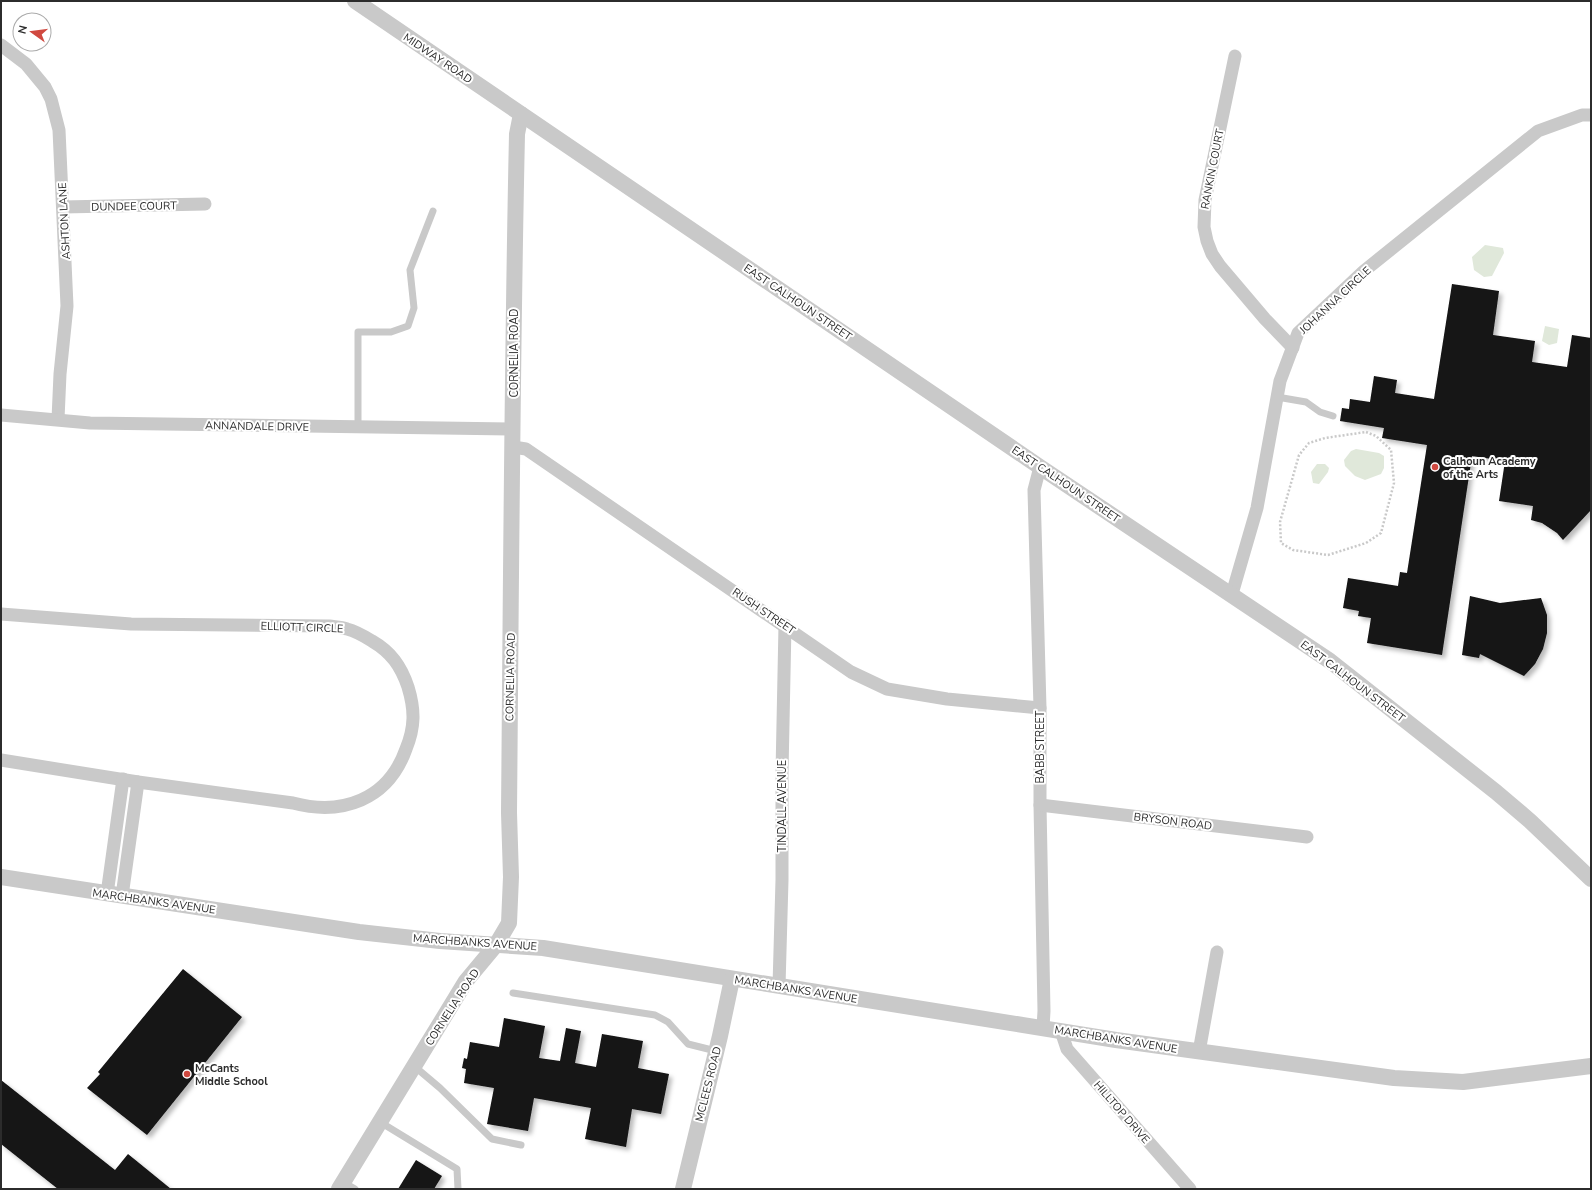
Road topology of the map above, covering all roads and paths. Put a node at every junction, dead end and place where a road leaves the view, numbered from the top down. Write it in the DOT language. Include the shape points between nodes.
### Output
graph roads {
  1 [pos="355,1"];
  2 [pos="1,45"];
  3 [pos="1235,56"];
  4 [pos="521,114"];
  5 [pos="1591,115"];
  6 [pos="205,204"];
  7 [pos="63,207"];
  8 [pos="433,211"];
  9 [pos="1293,348"];
  10 [pos="1277,397"];
  11 [pos="1,415"];
  12 [pos="1332,416"];
  13 [pos="58,420"];
  14 [pos="358,427"];
  15 [pos="513,429"];
  16 [pos="1353,434"];
  17 [pos="513,447"];
  18 [pos="1040,467"];
  19 [pos="1232,594"];
  20 [pos="1,614"];
  21 [pos="786,626"];
  22 [pos="1040,708"];
  23 [pos="1,760"];
  24 [pos="124,780"];
  25 [pos="138,782"];
  26 [pos="1040,804"];
  27 [pos="1307,838"];
  28 [pos="1,877"];
  29 [pos="1591,879"];
  30 [pos="114,895"];
  31 [pos="496,944"];
  32 [pos="1217,952"];
  33 [pos="732,979"];
  34 [pos="779,986"];
  35 [pos="513,993"];
  36 [pos="1043,1028"];
  37 [pos="1061,1031"];
  38 [pos="716,1051"];
  39 [pos="1199,1052"];
  40 [pos="414,1066"];
  41 [pos="1591,1066"];
  42 [pos="380,1122"];
  43 [pos="521,1145"];
  44 [pos="346,1187"];
  45 [pos="458,1189"];
  46 [pos="683,1189"];
  47 [pos="1190,1189"];
  1 -- 4 [label="street, MIDWAY ROAD"];
  2 -- 7 [label="street, ASHTON LANE" via="36,75 51,99 59,130"];
  3 -- 9 [label="street, RANKIN COURT" via="1205,200 1205,234 1212,254 1228,278"];
  4 -- 15 [label="street, CORNELIA ROAD" via="517,134"];
  4 -- 18 [label="street, EAST CALHOUN STREET"];
  5 -- 9 [label="street, JOHANNA CIRCLE" via="1582,115 1538,130 1364,271 1298,333"];
  6 -- 7 [label="street, DUNDEE COURT"];
  7 -- 13 [label="street, ASHTON LANE" via="67,306"];
  8 -- 14 [label="lane" via="410,270 414,308 408,326 391,332 358,332"];
  9 -- 10 [label="street, JOHANNA CIRCLE" via="1280,381"];
  10 -- 12 [label="lane" via="1306,402 1320,412"];
  10 -- 19 [label="street, JOHANNA CIRCLE" via="1257,508"];
  11 -- 13 [label="street, ANNANDALE DRIVE"];
  13 -- 14 [label="street, ANNANDALE DRIVE" via="90,423"];
  14 -- 15 [label="street, ANNANDALE DRIVE"];
  15 -- 17 [label="street, CORNELIA ROAD"];
  16 -- 16 [label="path" via="1309,443 1300,455 1280,522 1281,543 1292,550 1328,556 1366,543 1381,534 1394,483 1391,450 1376,436 1366,432"];
  17 -- 21 [label="street, RUSH STREET" via="526,449"];
  17 -- 31 [label="street, CORNELIA ROAD" via="509,813 511,877 509,923"];
  18 -- 19 [label="street, EAST CALHOUN STREET"];
  18 -- 22 [label="street, BABB STREET" via="1034,490"];
  19 -- 29 [label="street, EAST CALHOUN STREET" via="1330,661 1496,792"];
  20 -- 25 [label="street, ELLIOTT CIRCLE" via="131,624 329,626 348,629 392,656 407,684 413,703 413,726 401,763 381,787 354,803 339,807 308,807"];
  21 -- 22 [label="street, RUSH STREET" via="851,672 887,689 947,699"];
  21 -- 34 [label="street, TINDALL AVENUE"];
  22 -- 26 [label="street, BABB STREET"];
  23 -- 24 [label="street, ELLIOTT CIRCLE"];
  24 -- 25 [label="street, ELLIOTT CIRCLE"];
  24 -- 30 [label="street"];
  25 -- 30 [label="street"];
  26 -- 27 [label="street, BRYSON ROAD"];
  26 -- 36 [label="street, BABB STREET"];
  28 -- 30 [label="street, MARCHBANKS AVENUE"];
  30 -- 31 [label="street, MARCHBANKS AVENUE" via="359,932"];
  31 -- 33 [label="street, MARCHBANKS AVENUE" via="543,948"];
  31 -- 40 [label="street, CORNELIA ROAD" via="466,981"];
  32 -- 39 [label="street"];
  33 -- 34 [label="street, MARCHBANKS AVENUE"];
  33 -- 38 [label="street, MCLEES ROAD"];
  34 -- 36 [label="street, MARCHBANKS AVENUE"];
  35 -- 38 [label="lane" via="655,1015 668,1022 688,1044"];
  36 -- 37 [label="street, MARCHBANKS AVENUE"];
  37 -- 39 [label="street, MARCHBANKS AVENUE"];
  37 -- 47 [label="street, HILLTOP DRIVE" via="1067,1049"];
  38 -- 46 [label="street, MCLEES ROAD"];
  39 -- 41 [label="street, MARCHBANKS AVENUE" via="1394,1078 1463,1082"];
  40 -- 42 [label="street, CORNELIA ROAD"];
  40 -- 43 [label="lane" via="492,1139"];
  42 -- 44 [label="street, CORNELIA ROAD"];
  42 -- 45 [label="lane" via="457,1169"];
}
